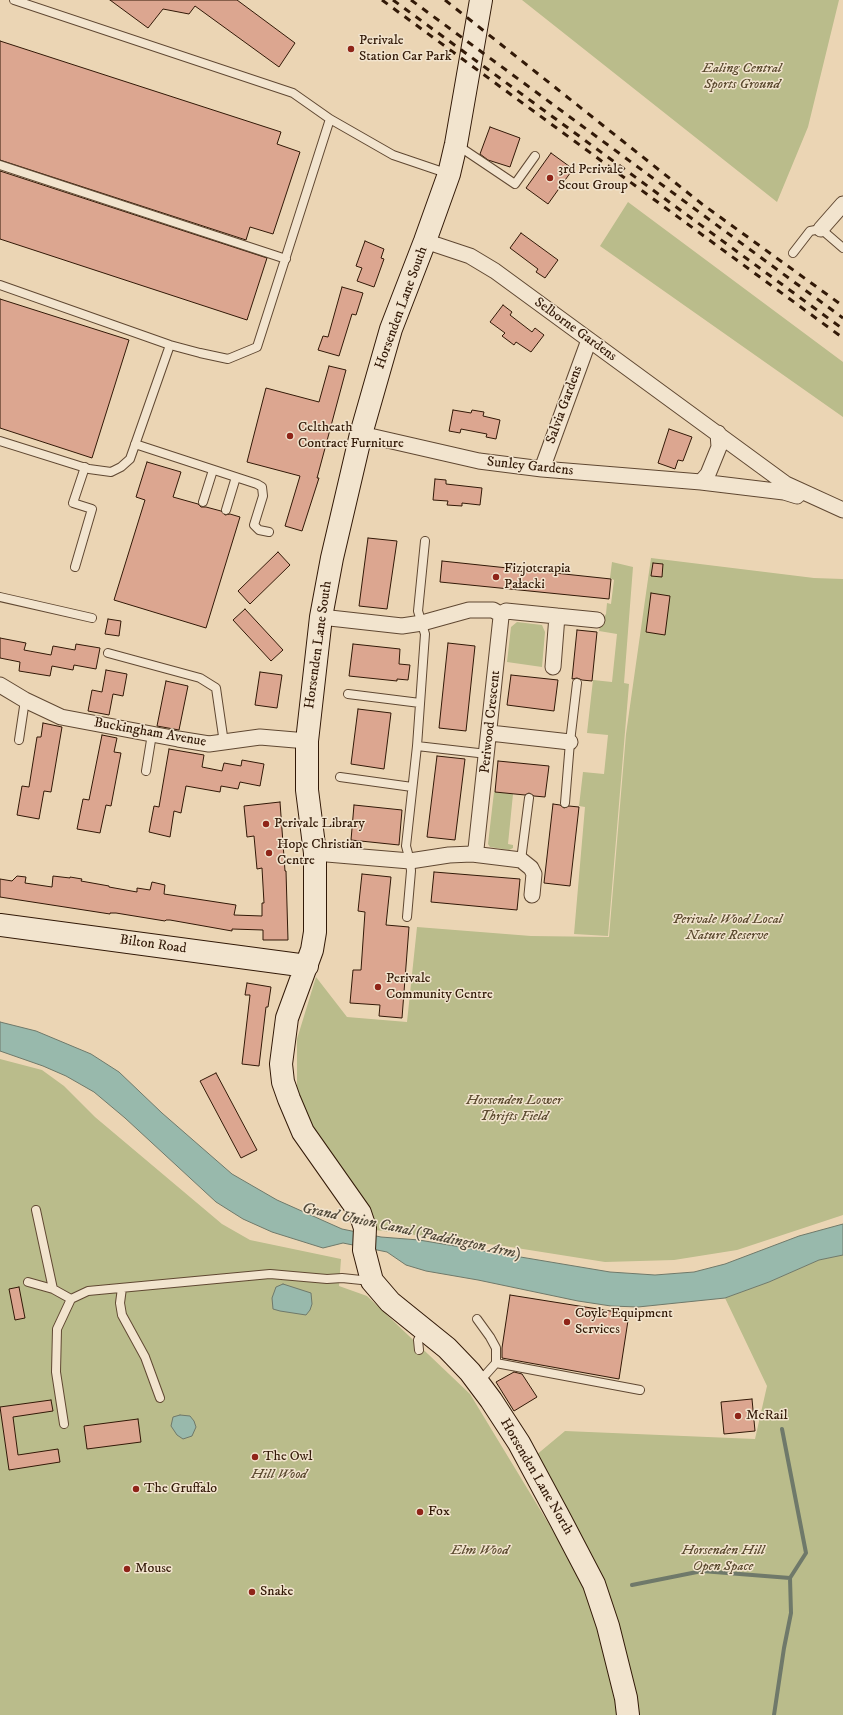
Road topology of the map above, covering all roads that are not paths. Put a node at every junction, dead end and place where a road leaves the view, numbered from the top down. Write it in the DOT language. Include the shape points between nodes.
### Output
graph roads {
  1 [pos="14,0"];
  2 [pos="480,0"];
  3 [pos="330,120"];
  4 [pos="456,144"];
  5 [pos="535,156"];
  6 [pos="0,165"];
  7 [pos="449,174"];
  8 [pos="843,204"];
  9 [pos="821,229"];
  10 [pos="426,241"];
  11 [pos="843,248"];
  12 [pos="793,253"];
  13 [pos="286,259"];
  14 [pos="0,284"];
  15 [pos="589,340"];
  16 [pos="170,345"];
  17 [pos="718,433"];
  18 [pos="361,434"];
  19 [pos="0,441"];
  20 [pos="135,444"];
  21 [pos="84,467"];
  22 [pos="542,468"];
  23 [pos="213,470"];
  24 [pos="236,477"];
  25 [pos="701,482"];
  26 [pos="203,502"];
  27 [pos="226,510"];
  28 [pos="843,510"];
  29 [pos="269,532"];
  30 [pos="425,541"];
  31 [pos="75,567"];
  32 [pos="0,597"];
  33 [pos="500,614"];
  34 [pos="558,616"];
  35 [pos="321,617"];
  36 [pos="92,618"];
  37 [pos="597,620"];
  38 [pos="422,623"];
  39 [pos="108,653"];
  40 [pos="553,667"];
  41 [pos="577,683"];
  42 [pos="0,685"];
  43 [pos="348,694"];
  44 [pos="25,700"];
  45 [pos="420,703"];
  46 [pos="490,733"];
  47 [pos="152,734"];
  48 [pos="18,740"];
  49 [pos="307,741"];
  50 [pos="570,742"];
  51 [pos="224,743"];
  52 [pos="417,746"];
  53 [pos="487,754"];
  54 [pos="146,770"];
  55 [pos="340,777"];
  56 [pos="412,787"];
  57 [pos="529,798"];
  58 [pos="565,803"];
  59 [pos="315,854"];
  60 [pos="472,854"];
  61 [pos="521,860"];
  62 [pos="410,861"];
  63 [pos="532,895"];
  64 [pos="407,917"];
  65 [pos="0,924"];
  66 [pos="307,966"];
  67 [pos="36,1210"];
  68 [pos="372,1281"];
  69 [pos="28,1282"];
  70 [pos="122,1288"];
  71 [pos="53,1289"];
  72 [pos="72,1299"];
  73 [pos="477,1319"];
  74 [pos="496,1363"];
  75 [pos="478,1383"];
  76 [pos="640,1390"];
  77 [pos="160,1398"];
  78 [pos="64,1424"];
  79 [pos="628,1715"];
  1 -- 3 [label="lane" via="293,93"];
  2 -- 4 [label="street, Horsenden Lane South"];
  3 -- 7 [label="lane" via="393,156"];
  3 -- 13 [label="lane"];
  4 -- 5 [label="lane" via="515,184"];
  4 -- 7 [label="street, Horsenden Lane South"];
  6 -- 13 [label="lane"];
  7 -- 10 [label="street, Horsenden Lane South"];
  8 -- 9 [label="street"];
  9 -- 11 [label="lane"];
  9 -- 12 [label="lane" via="810,231"];
  10 -- 15 [label="street, Selborne Gardens" via="470,256 495,271"];
  10 -- 18 [label="street, Horsenden Lane South" via="391,329"];
  13 -- 16 [label="lane" via="257,347 228,359"];
  14 -- 16 [label="lane"];
  15 -- 17 [label="street, Selborne Gardens"];
  15 -- 22 [label="street, Salvia Gardens"];
  16 -- 20 [label="lane"];
  17 -- 25 [label="street" via="719,447 714,462"];
  17 -- 28 [label="street, Selborne Gardens" via="786,484"];
  18 -- 22 [label="street, Sunley Gardens" via="479,461"];
  18 -- 35 [label="street, Horsenden Lane South" via="335,543"];
  19 -- 21 [label="lane"];
  20 -- 21 [label="lane" via="130,458 111,472"];
  20 -- 23 [label="lane"];
  21 -- 31 [label="lane" via="73,502 92,509"];
  22 -- 25 [label="street, Sunley Gardens"];
  23 -- 24 [label="lane"];
  23 -- 26 [label="lane"];
  24 -- 27 [label="lane"];
  24 -- 29 [label="lane" via="262,487 264,492 254,525 259,530"];
  25 -- 28 [label="street, Sunley Gardens" via="784,492"];
  30 -- 38 [label="lane" via="418,611"];
  32 -- 36 [label="lane"];
  33 -- 34 [label="street" via="506,611"];
  33 -- 38 [label="street" via="493,610 469,610"];
  33 -- 46 [label="street, Periwood Crescent"];
  34 -- 37 [label="street"];
  34 -- 40 [label="street"];
  35 -- 38 [label="street" via="402,626"];
  35 -- 49 [label="street, Horsenden Lane South"];
  38 -- 45 [label="lane" via="426,634"];
  39 -- 51 [label="lane" via="200,678 216,688"];
  41 -- 50 [label="lane"];
  42 -- 44 [label="street, Buckingham Avenue"];
  43 -- 45 [label="lane"];
  44 -- 47 [label="street, Buckingham Avenue" via="61,717"];
  44 -- 48 [label="lane"];
  45 -- 52 [label="lane"];
  46 -- 50 [label="street"];
  46 -- 53 [label="street, Periwood Crescent"];
  47 -- 51 [label="street, Buckingham Avenue" via="209,744"];
  47 -- 54 [label="lane"];
  49 -- 51 [label="street, Buckingham Avenue" via="260,738"];
  49 -- 59 [label="street, Horsenden Lane South" via="307,790"];
  50 -- 58 [label="lane"];
  52 -- 53 [label="lane"];
  52 -- 56 [label="lane"];
  53 -- 60 [label="street, Periwood Crescent" via="476,849"];
  55 -- 56 [label="lane"];
  56 -- 62 [label="lane" via="406,846"];
  57 -- 61 [label="lane"];
  59 -- 62 [label="street"];
  59 -- 66 [label="street, Horsenden Lane South" via="315,932"];
  60 -- 61 [label="street"];
  60 -- 62 [label="street"];
  61 -- 63 [label="street" via="534,874"];
  62 -- 64 [label="lane"];
  65 -- 66 [label="street, Bilton Road"];
  66 -- 68 [label="street, Horsenden Lane South" via="291,1005 284,1032 281,1064 283,1082 307,1140 360,1213 365,1228 364,1250"];
  67 -- 71 [label="lane"];
  68 -- 70 [label="lane" via="270,1274"];
  68 -- 75 [label="street, Horsenden Lane North" via="422,1340 447,1348"];
  69 -- 71 [label="lane"];
  70 -- 72 [label="lane" via="88,1291"];
  70 -- 77 [label="lane" via="122,1315 145,1357"];
  71 -- 72 [label="lane"];
  72 -- 78 [label="lane" via="57,1329 55,1351"];
  73 -- 74 [label="lane" via="496,1348"];
  74 -- 75 [label="lane"];
  74 -- 76 [label="lane"];
  75 -- 79 [label="street, Horsenden Lane North" via="519,1443 594,1584 609,1633"];
}
